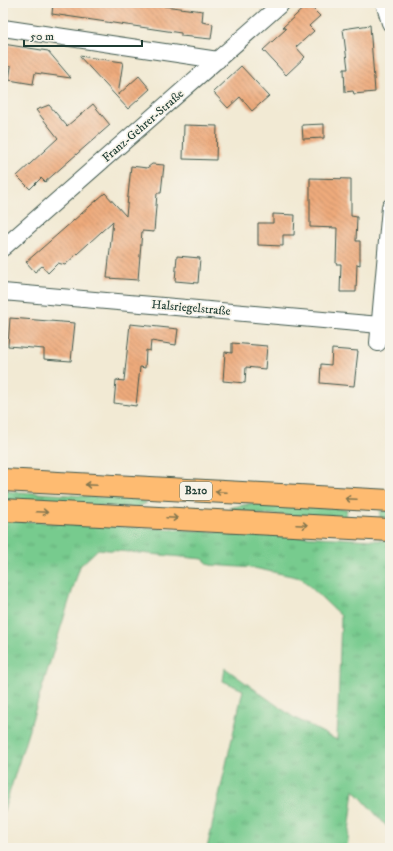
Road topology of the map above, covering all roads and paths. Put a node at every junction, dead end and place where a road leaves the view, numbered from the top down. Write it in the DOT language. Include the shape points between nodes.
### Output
graph roads {
  1 [pos="282,3"];
  2 [pos="384,3"];
  3 [pos="390,23"];
  4 [pos="3,28"];
  5 [pos="218,60"];
  6 [pos="390,207"];
  7 [pos="3,248"];
  8 [pos="3,292"];
  9 [pos="380,325"];
  10 [pos="378,343"];
  11 [pos="3,480"];
  12 [pos="390,501"];
  13 [pos="3,510"];
  14 [pos="390,530"];
  1 -- 5 [label="street, Franz-Gehrer-Straße"];
  2 -- 3 [label="street"];
  4 -- 5 [label="street"];
  5 -- 7 [label="street, Franz-Gehrer-Straße"];
  6 -- 9 [label="street"];
  8 -- 9 [label="street, Halsriegelstraße"];
  9 -- 10 [label="street"];
  12 -- 11 [label="main road, B210, one-way"];
  13 -- 14 [label="main road, one-way"];
}
